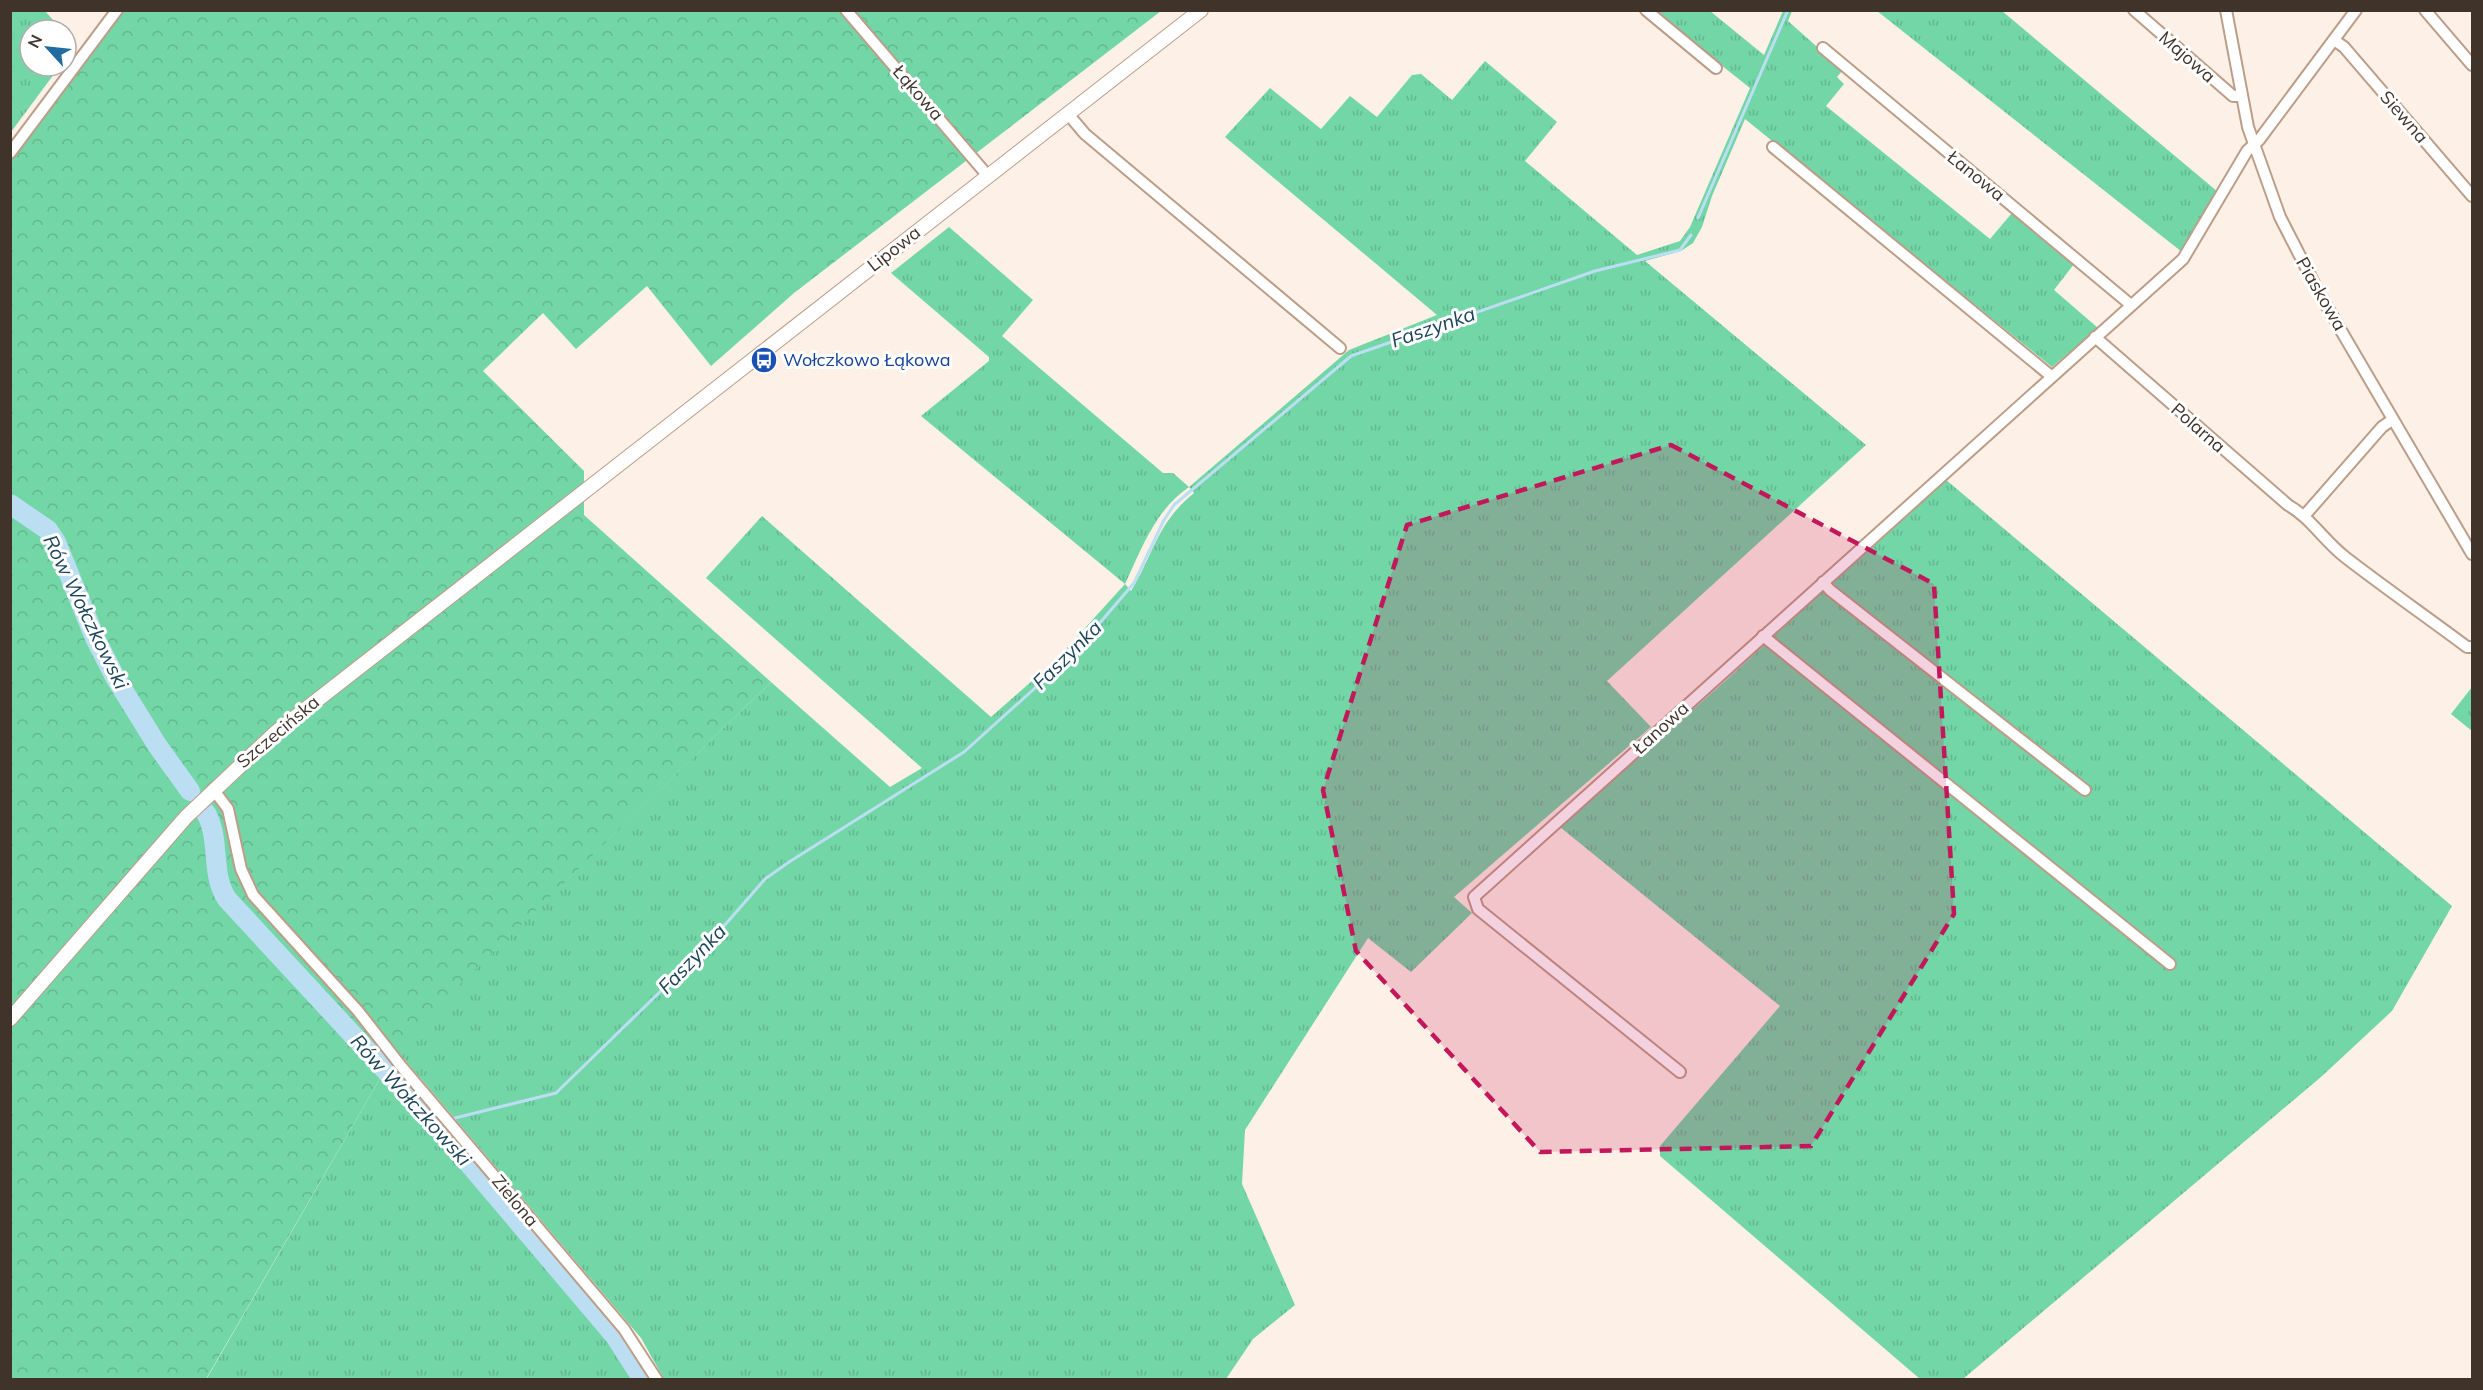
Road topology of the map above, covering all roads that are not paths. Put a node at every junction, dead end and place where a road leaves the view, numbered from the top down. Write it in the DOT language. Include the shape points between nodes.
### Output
graph roads {
  1 [pos="117,10"];
  2 [pos="846,10"];
  3 [pos="1201,10"];
  4 [pos="1646,10"];
  5 [pos="2134,10"];
  6 [pos="2226,10"];
  7 [pos="2356,10"];
  8 [pos="2425,10"];
  9 [pos="2334,40"];
  10 [pos="1823,48"];
  11 [pos="2472,65"];
  12 [pos="1716,68"];
  13 [pos="2242,96"];
  14 [pos="1068,114"];
  15 [pos="2254,146"];
  16 [pos="1773,147"];
  17 [pos="10,153"];
  18 [pos="988,176"];
  19 [pos="2472,196"];
  20 [pos="2131,305"];
  21 [pos="2095,337"];
  22 [pos="1340,348"];
  23 [pos="2051,376"];
  24 [pos="2392,420"];
  25 [pos="587,488"];
  26 [pos="2305,515"];
  27 [pos="2472,554"];
  28 [pos="1823,582"];
  29 [pos="1763,636"];
  30 [pos="2472,647"];
  31 [pos="213,789"];
  32 [pos="2085,790"];
  33 [pos="2170,964"];
  34 [pos="10,1019"];
  35 [pos="1680,1072"];
  36 [pos="657,1380"];
  1 -- 17 [label="street"];
  2 -- 18 [label="street, Łąkowa"];
  3 -- 14 [label="street, Lipowa"];
  4 -- 12 [label="street"];
  5 -- 13 [label="street, Majowa" via="2233,96"];
  6 -- 13 [label="street, Piaskowa"];
  7 -- 9 [label="street"];
  8 -- 11 [label="street"];
  9 -- 15 [label="street"];
  9 -- 19 [label="street, Siewna"];
  10 -- 20 [label="street, Łanowa"];
  13 -- 15 [label="street, Piaskowa"];
  14 -- 18 [label="street, Lipowa"];
  14 -- 22 [label="street" via="1085,134"];
  15 -- 20 [label="street, Łanowa" via="2247,151 2183,259"];
  15 -- 24 [label="street, Piaskowa" via="2297,253"];
  16 -- 23 [label="street"];
  18 -- 25 [label="street, Lipowa"];
  20 -- 21 [label="street, Łanowa"];
  21 -- 23 [label="street, Łanowa"];
  21 -- 26 [label="street, Polarna" via="2288,505"];
  23 -- 28 [label="street, Łanowa"];
  24 -- 26 [label="street"];
  24 -- 27 [label="street, Piaskowa"];
  25 -- 31 [label="street, Szczecińska" via="309,705"];
  26 -- 30 [label="street, Polarna" via="2317,532 2344,556"];
  28 -- 29 [label="street, Łanowa"];
  28 -- 32 [label="street"];
  29 -- 33 [label="street"];
  29 -- 35 [label="street, Łanowa" via="1473,897 1478,909"];
  31 -- 34 [label="street, Szczecińska"];
  31 -- 36 [label="street, Zielona" via="228,810 241,869 254,895 358,1011 624,1329"];
}
